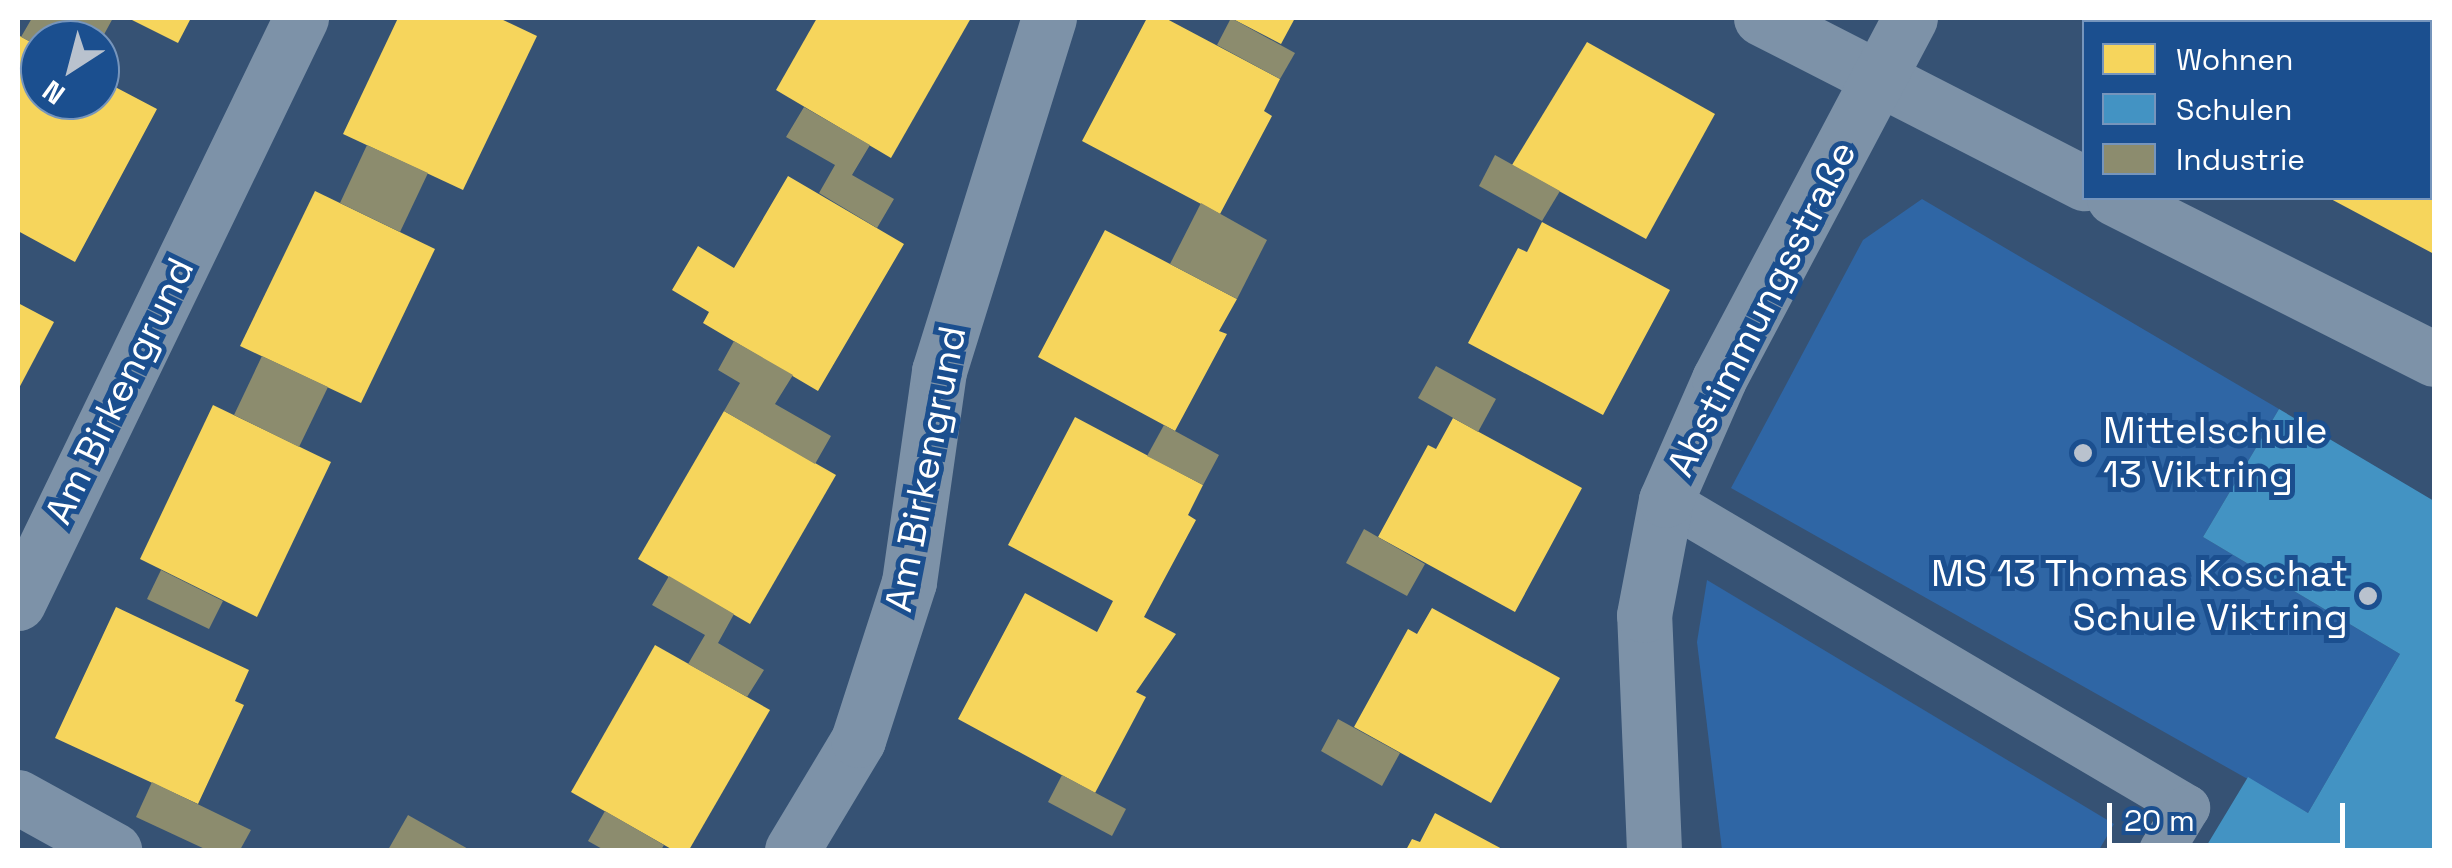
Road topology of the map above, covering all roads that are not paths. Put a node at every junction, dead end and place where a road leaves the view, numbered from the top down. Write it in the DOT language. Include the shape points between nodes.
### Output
graph roads {
  1 [pos="302,18"];
  2 [pos="1049,18"];
  3 [pos="1761,18"];
  4 [pos="1910,18"];
  5 [pos="1878,79"];
  6 [pos="2082,182"];
  7 [pos="2118,200"];
  8 [pos="2434,359"];
  9 [pos="1666,500"];
  10 [pos="18,603"];
  11 [pos="18,797"];
  12 [pos="114,850"];
  13 [pos="792,850"];
  14 [pos="1654,850"];
  15 [pos="2161,850"];
  1 -- 10 [label="street, Am Birkengrund"];
  2 -- 13 [label="street, Am Birkengrund" via="939,370 909,582 858,740"];
  3 -- 5 [label="street"];
  4 -- 5 [label="street, Abstimmungsstraße"];
  5 -- 6 [label="street"];
  5 -- 9 [label="street, Abstimmungsstraße" via="1720,379"];
  7 -- 8 [label="street"];
  9 -- 14 [label="street, Abstimmungsstraße" via="1644,615"];
  9 -- 15 [label="lane" via="2187,807"];
  11 -- 12 [label="street"];
}
